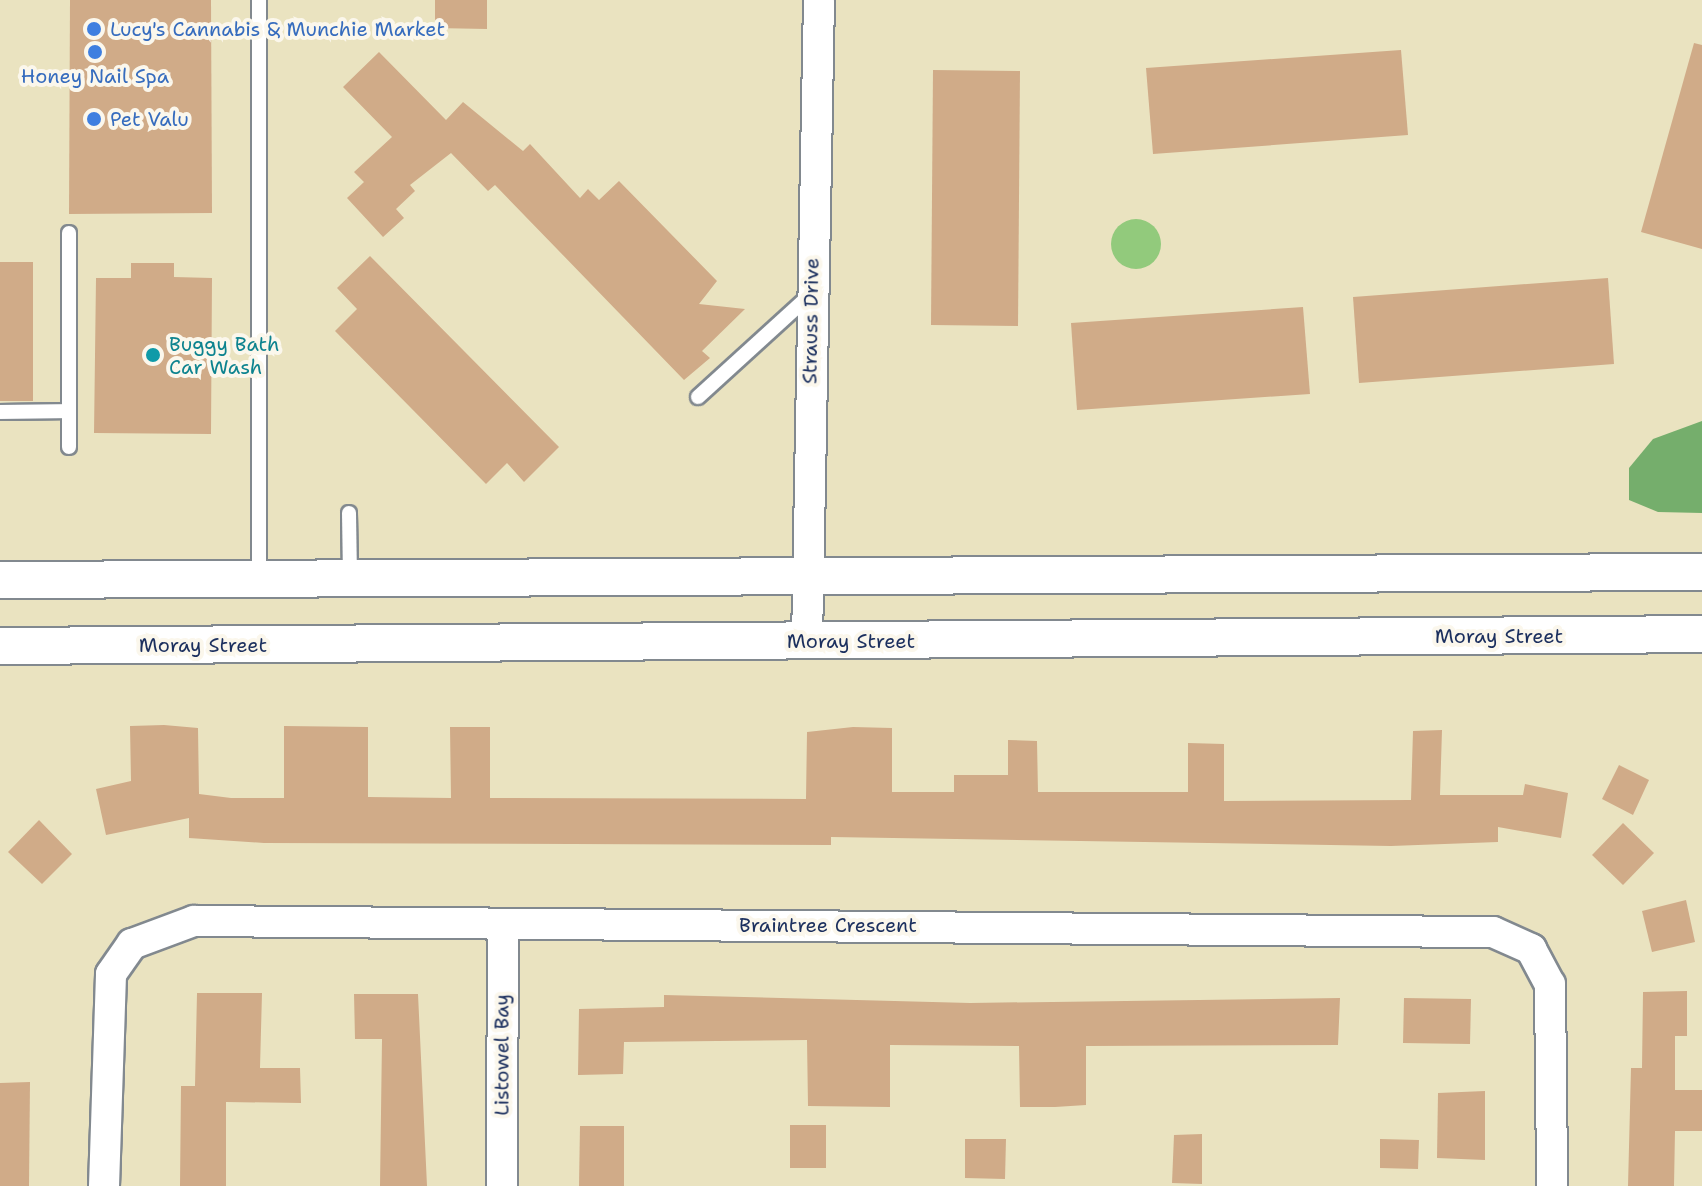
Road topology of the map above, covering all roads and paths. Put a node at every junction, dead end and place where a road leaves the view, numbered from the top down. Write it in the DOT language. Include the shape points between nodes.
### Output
graph roads {
  1 [pos="259,0"];
  2 [pos="819,0"];
  3 [pos="69,233"];
  4 [pos="811,295"];
  5 [pos="698,397"];
  6 [pos="69,411"];
  7 [pos="0,412"];
  8 [pos="69,447"];
  9 [pos="349,513"];
  10 [pos="1702,572"];
  11 [pos="807,578"];
  12 [pos="0,580"];
  13 [pos="259,580"];
  14 [pos="350,581"];
  15 [pos="1702,634"];
  16 [pos="807,642"];
  17 [pos="0,646"];
  18 [pos="503,924"];
  19 [pos="104,1186"];
  20 [pos="502,1186"];
  21 [pos="1552,1186"];
  1 -- 13 [label="lane"];
  2 -- 4 [label="street, Strauss Drive"];
  3 -- 6 [label="lane"];
  4 -- 5 [label="lane"];
  4 -- 11 [label="street, Strauss Drive"];
  6 -- 7 [label="lane"];
  6 -- 8 [label="lane"];
  9 -- 14 [label="lane"];
  10 -- 11 [label="street"];
  11 -- 14 [label="street"];
  11 -- 16 [label="street, Strauss Drive"];
  12 -- 13 [label="street"];
  13 -- 14 [label="street"];
  15 -- 16 [label="street, Moray Street"];
  16 -- 17 [label="street, Moray Street"];
  18 -- 19 [label="street, Braintree Crescent" via="194,921 132,944 111,974 106,997"];
  18 -- 20 [label="street, Listowel Bay"];
  18 -- 21 [label="street, Braintree Crescent" via="1493,932 1531,949 1550,984"];
}
